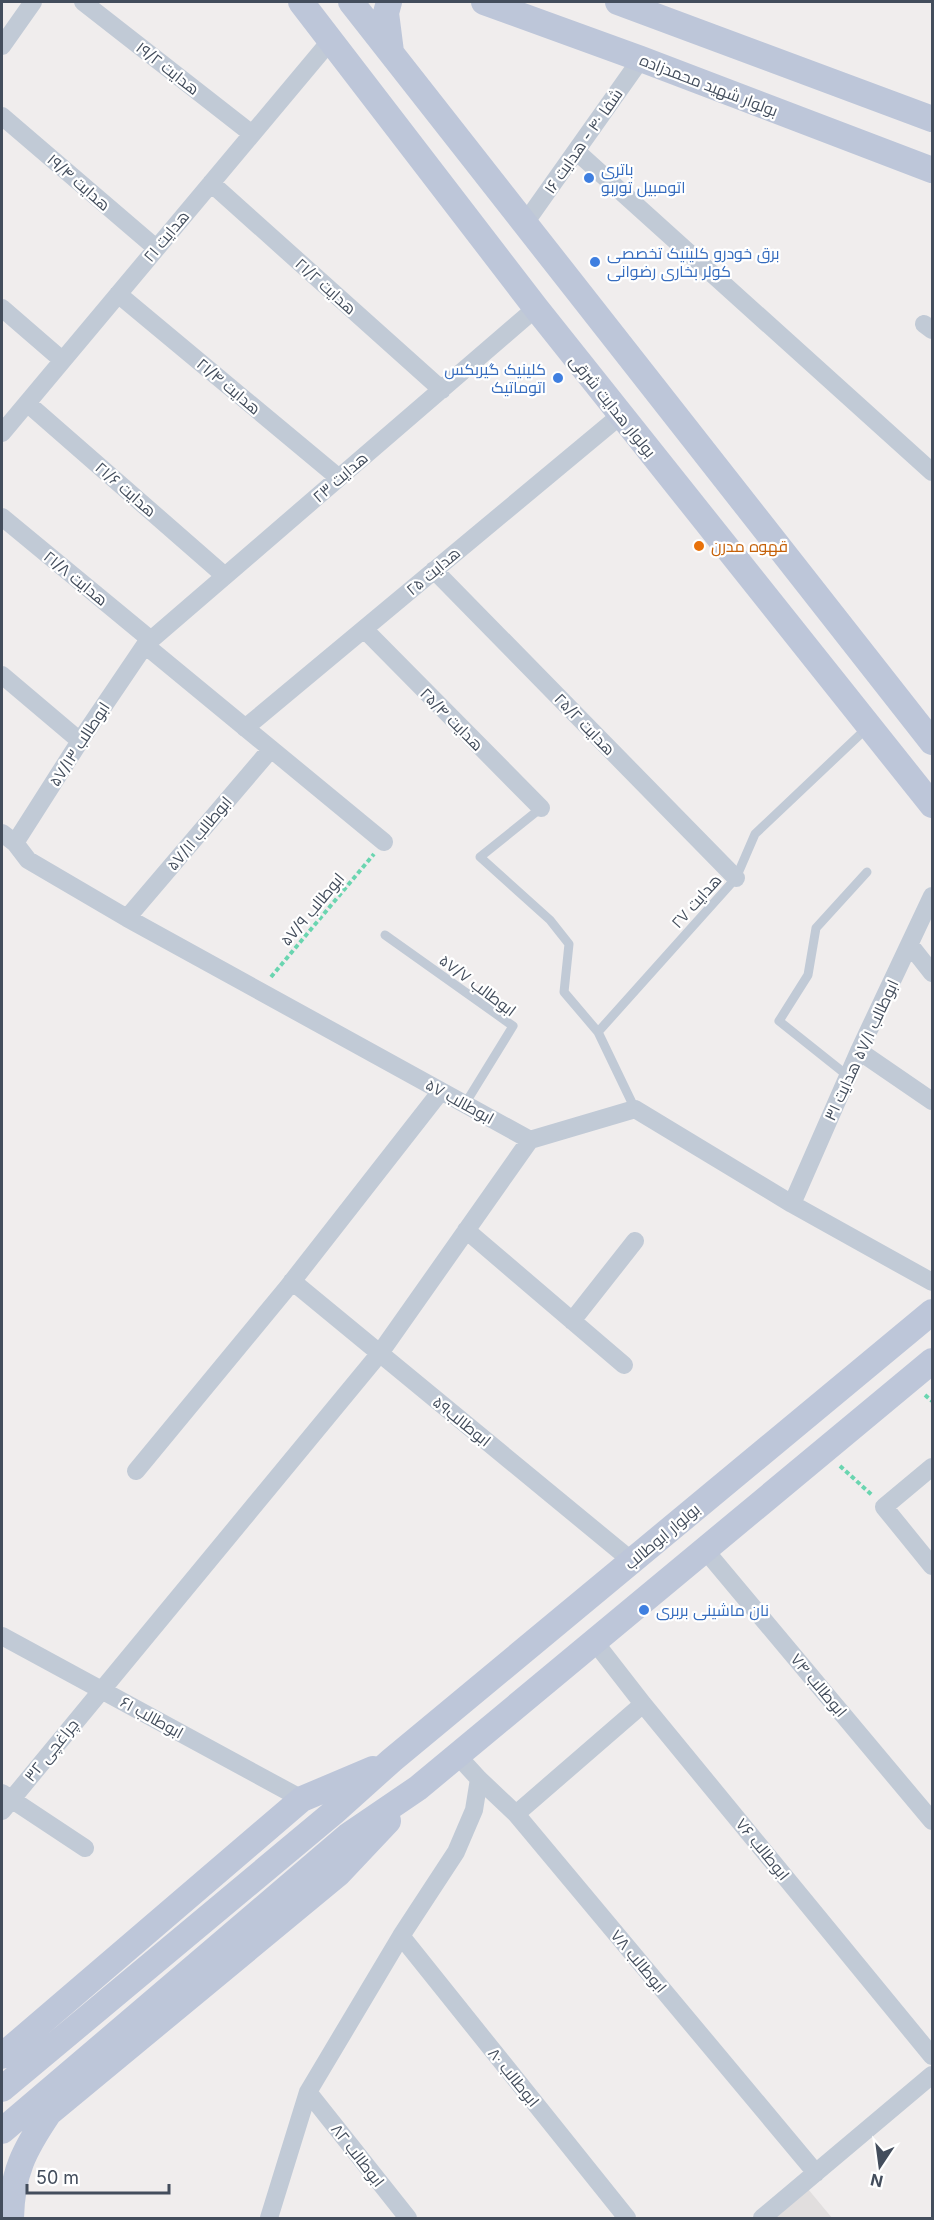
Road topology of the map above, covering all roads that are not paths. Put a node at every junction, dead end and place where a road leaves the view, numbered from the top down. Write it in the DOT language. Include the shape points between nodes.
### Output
graph roads {
  1 [pos="33,2"];
  2 [pos="83,2"];
  3 [pos="301,2"];
  4 [pos="351,2"];
  5 [pos="390,2"];
  6 [pos="484,2"];
  7 [pos="618,2"];
  8 [pos="331,40"];
  9 [pos="2,46"];
  10 [pos="391,52"];
  11 [pos="641,59"];
  12 [pos="2,116"];
  13 [pos="933,119"];
  14 [pos="252,134"];
  15 [pos="576,151"];
  16 [pos="933,170"];
  17 [pos="211,183"];
  18 [pos="525,223"];
  19 [pos="156,249"];
  20 [pos="118,294"];
  21 [pos="2,308"];
  22 [pos="536,308"];
  23 [pos="62,360"];
  24 [pos="442,390"];
  25 [pos="27,403"];
  26 [pos="621,415"];
  27 [pos="2,433"];
  28 [pos="933,472"];
  29 [pos="339,478"];
  30 [pos="2,517"];
  31 [pos="435,570"];
  32 [pos="225,576"];
  33 [pos="364,629"];
  34 [pos="148,642"];
  35 [pos="2,675"];
  36 [pos="894,693"];
  37 [pos="865,722"];
  38 [pos="245,728"];
  39 [pos="80,741"];
  40 [pos="933,742"];
  41 [pos="271,749"];
  42 [pos="933,805"];
  43 [pos="541,808"];
  44 [pos="8,838"];
  45 [pos="384,842"];
  46 [pos="867,872"];
  47 [pos="736,878"];
  48 [pos="933,896"];
  49 [pos="127,918"];
  50 [pos="385,935"];
  51 [pos="910,945"];
  52 [pos="933,973"];
  53 [pos="598,1032"];
  54 [pos="859,1051"];
  55 [pos="848,1076"];
  56 [pos="441,1091"];
  57 [pos="933,1101"];
  58 [pos="465,1104"];
  59 [pos="635,1108"];
  60 [pos="530,1140"];
  61 [pos="792,1204"];
  62 [pos="466,1230"];
  63 [pos="635,1241"];
  64 [pos="292,1281"];
  65 [pos="933,1282"];
  66 [pos="933,1312"];
  67 [pos="572,1321"];
  68 [pos="380,1353"];
  69 [pos="873,1361"];
  70 [pos="933,1361"];
  71 [pos="624,1365"];
  72 [pos="860,1422"];
  73 [pos="933,1467"];
  74 [pos="136,1471"];
  75 [pos="705,1550"];
  76 [pos="632,1561"];
  77 [pos="933,1566"];
  78 [pos="2,1636"];
  79 [pos="594,1641"];
  80 [pos="101,1689"];
  81 [pos="643,1704"];
  82 [pos="457,1755"];
  83 [pos="392,1760"];
  84 [pos="479,1779"];
  85 [pos="418,1788"];
  86 [pos="302,1799"];
  87 [pos="5,1801"];
  88 [pos="516,1814"];
  89 [pos="933,1821"];
  90 [pos="85,1848"];
  91 [pos="401,1936"];
  92 [pos="2,2056"];
  93 [pos="933,2056"];
  94 [pos="933,2075"];
  95 [pos="2,2089"];
  96 [pos="308,2092"];
  97 [pos="2,2131"];
  98 [pos="20,2162"];
  99 [pos="816,2173"];
  100 [pos="2,2183"];
  101 [pos="11,2218"];
  102 [pos="269,2218"];
  103 [pos="408,2218"];
  104 [pos="627,2218"];
  105 [pos="762,2218"];
  1 -- 9 [label="street"];
  2 -- 14 [label="street, هدایت ۱۹/۲"];
  3 -- 8 [label="main road, بولوار هدایت شرقی"];
  4 -- 10 [label="main road"];
  5 -- 10 [label="main road" via="386,13"];
  6 -- 11 [label="main road, بولوار شهید محمدزاده"];
  7 -- 13 [label="main road"];
  8 -- 14 [label="street, هدایت ۲۱"];
  8 -- 22 [label="main road, بولوار هدایت شرقی"];
  10 -- 18 [label="main road"];
  11 -- 15 [label="street, شفا ۴۰ - هدایت ۱۶"];
  11 -- 16 [label="main road, بولوار شهید محمدزاده"];
  12 -- 19 [label="street, هدایت ۱۹/۴"];
  14 -- 17 [label="street, هدایت ۲۱"];
  15 -- 18 [label="street, شفا ۴۰ - هدایت ۱۶"];
  15 -- 28 [label="street"];
  17 -- 19 [label="street, هدایت ۲۱"];
  17 -- 24 [label="street, هدایت ۲۱/۲"];
  18 -- 36 [label="main road"];
  19 -- 20 [label="street, هدایت ۲۱"];
  20 -- 23 [label="street, هدایت ۲۱"];
  20 -- 29 [label="street, هدایت ۲۱/۴"];
  21 -- 23 [label="street"];
  22 -- 24 [label="street, هدایت ۲۳"];
  22 -- 26 [label="main road, بولوار هدایت شرقی"];
  23 -- 25 [label="street, هدایت ۲۱"];
  24 -- 29 [label="street, هدایت ۲۳"];
  25 -- 27 [label="street, هدایت ۲۱"];
  25 -- 32 [label="street, هدایت ۲۱/۶"];
  26 -- 31 [label="street, هدایت ۲۵"];
  26 -- 37 [label="main road, بولوار هدایت شرقی"];
  29 -- 32 [label="street, هدایت ۲۳"];
  30 -- 34 [label="street, هدایت ۲۱/۸"];
  31 -- 33 [label="street, هدایت ۲۵"];
  31 -- 47 [label="street, هدایت ۲۵/۲"];
  32 -- 34 [label="street, هدایت ۲۳"];
  33 -- 38 [label="street, هدایت ۲۵"];
  33 -- 43 [label="street, هدایت ۲۵/۴"];
  34 -- 38 [label="street, هدایت ۲۱/۸"];
  34 -- 39 [label="street, ابوطالب ۵۷/۱۳"];
  35 -- 39 [label="street"];
  36 -- 37 [label="main road"];
  36 -- 40 [label="main road"];
  37 -- 42 [label="main road, بولوار هدایت شرقی"];
  37 -- 47 [label="lane, هدایت ۲۷" via="755,834"];
  38 -- 41 [label="street, هدایت ۲۱/۸"];
  39 -- 44 [label="street, ابوطالب ۵۷/۱۳"];
  41 -- 45 [label="street, هدایت ۲۱/۸"];
  41 -- 49 [label="street, ابوطالب ۵۷/۱۱"];
  43 -- 53 [label="lane" via="480,857 550,920 569,944 564,992"];
  44 -- 49 [label="street, ابوطالب ۵۷" via="28,860"];
  46 -- 55 [label="lane" via="816,928 808,975 779,1021"];
  47 -- 53 [label="lane, هدایت ۲۷"];
  48 -- 51 [label="street, ابوطالب ۵۷/۱ هدایت ۳۱"];
  49 -- 56 [label="street, ابوطالب ۵۷"];
  50 -- 58 [label="lane, ابوطالب ۵۷/۷" via="513,1026"];
  51 -- 52 [label="street"];
  51 -- 54 [label="street, ابوطالب ۵۷/۱ هدایت ۳۱"];
  53 -- 59 [label="lane"];
  54 -- 55 [label="street, ابوطالب ۵۷/۱ هدایت ۳۱"];
  54 -- 57 [label="street"];
  55 -- 61 [label="street, ابوطالب ۵۷/۱ هدایت ۳۱"];
  56 -- 58 [label="street, ابوطالب ۵۷"];
  56 -- 64 [label="street"];
  58 -- 60 [label="street, ابوطالب ۵۷"];
  59 -- 60 [label="street"];
  59 -- 61 [label="street"];
  60 -- 62 [label="street, چراغچی ۳۲"];
  61 -- 65 [label="street"];
  62 -- 67 [label="street"];
  62 -- 68 [label="street, چراغچی ۳۲"];
  63 -- 67 [label="street"];
  64 -- 68 [label="street, ابوطالب۵۹"];
  64 -- 74 [label="street"];
  66 -- 69 [label="main road, بولوار ابوطالب"];
  67 -- 71 [label="street"];
  68 -- 76 [label="street, ابوطالب۵۹"];
  68 -- 80 [label="street, چراغچی ۳۲"];
  69 -- 72 [label="main road" via="887,1358 897,1362 900,1371 896,1381 862,1409"];
  69 -- 76 [label="main road, بولوار ابوطالب"];
  70 -- 72 [label="main road"];
  72 -- 75 [label="main road"];
  73 -- 77 [label="street" via="884,1507"];
  75 -- 79 [label="main road"];
  75 -- 89 [label="street, ابوطالب ۷۴"];
  76 -- 83 [label="main road, بولوار ابوطالب"];
  78 -- 80 [label="street, ابوطالب ۶۱"];
  79 -- 81 [label="street, ابوطالب ۷۶"];
  79 -- 82 [label="main road"];
  80 -- 86 [label="street, ابوطالب ۶۱"];
  80 -- 87 [label="street, چراغچی ۳۲"];
  81 -- 88 [label="street"];
  81 -- 93 [label="street, ابوطالب ۷۶"];
  82 -- 84 [label="street, ابوطالب ۷۸"];
  82 -- 85 [label="main road"];
  83 -- 86 [label="main road"];
  83 -- 95 [label="main road"];
  84 -- 88 [label="street, ابوطالب ۷۸"];
  84 -- 91 [label="street" via="474,1810 456,1852"];
  85 -- 97 [label="main road" via="349,1835"];
  85 -- 98 [label="main road" via="339,1874 49,2113"];
  86 -- 92 [label="main road"];
  87 -- 90 [label="street"];
  88 -- 99 [label="street, ابوطالب ۷۸"];
  91 -- 96 [label="street"];
  91 -- 104 [label="street, ابوطالب ۸۰"];
  94 -- 99 [label="street"];
  96 -- 102 [label="street"];
  96 -- 103 [label="street, ابوطالب ۸۲"];
  98 -- 100 [label="main road"];
  98 -- 101 [label="main road"];
  99 -- 105 [label="street"];
}
